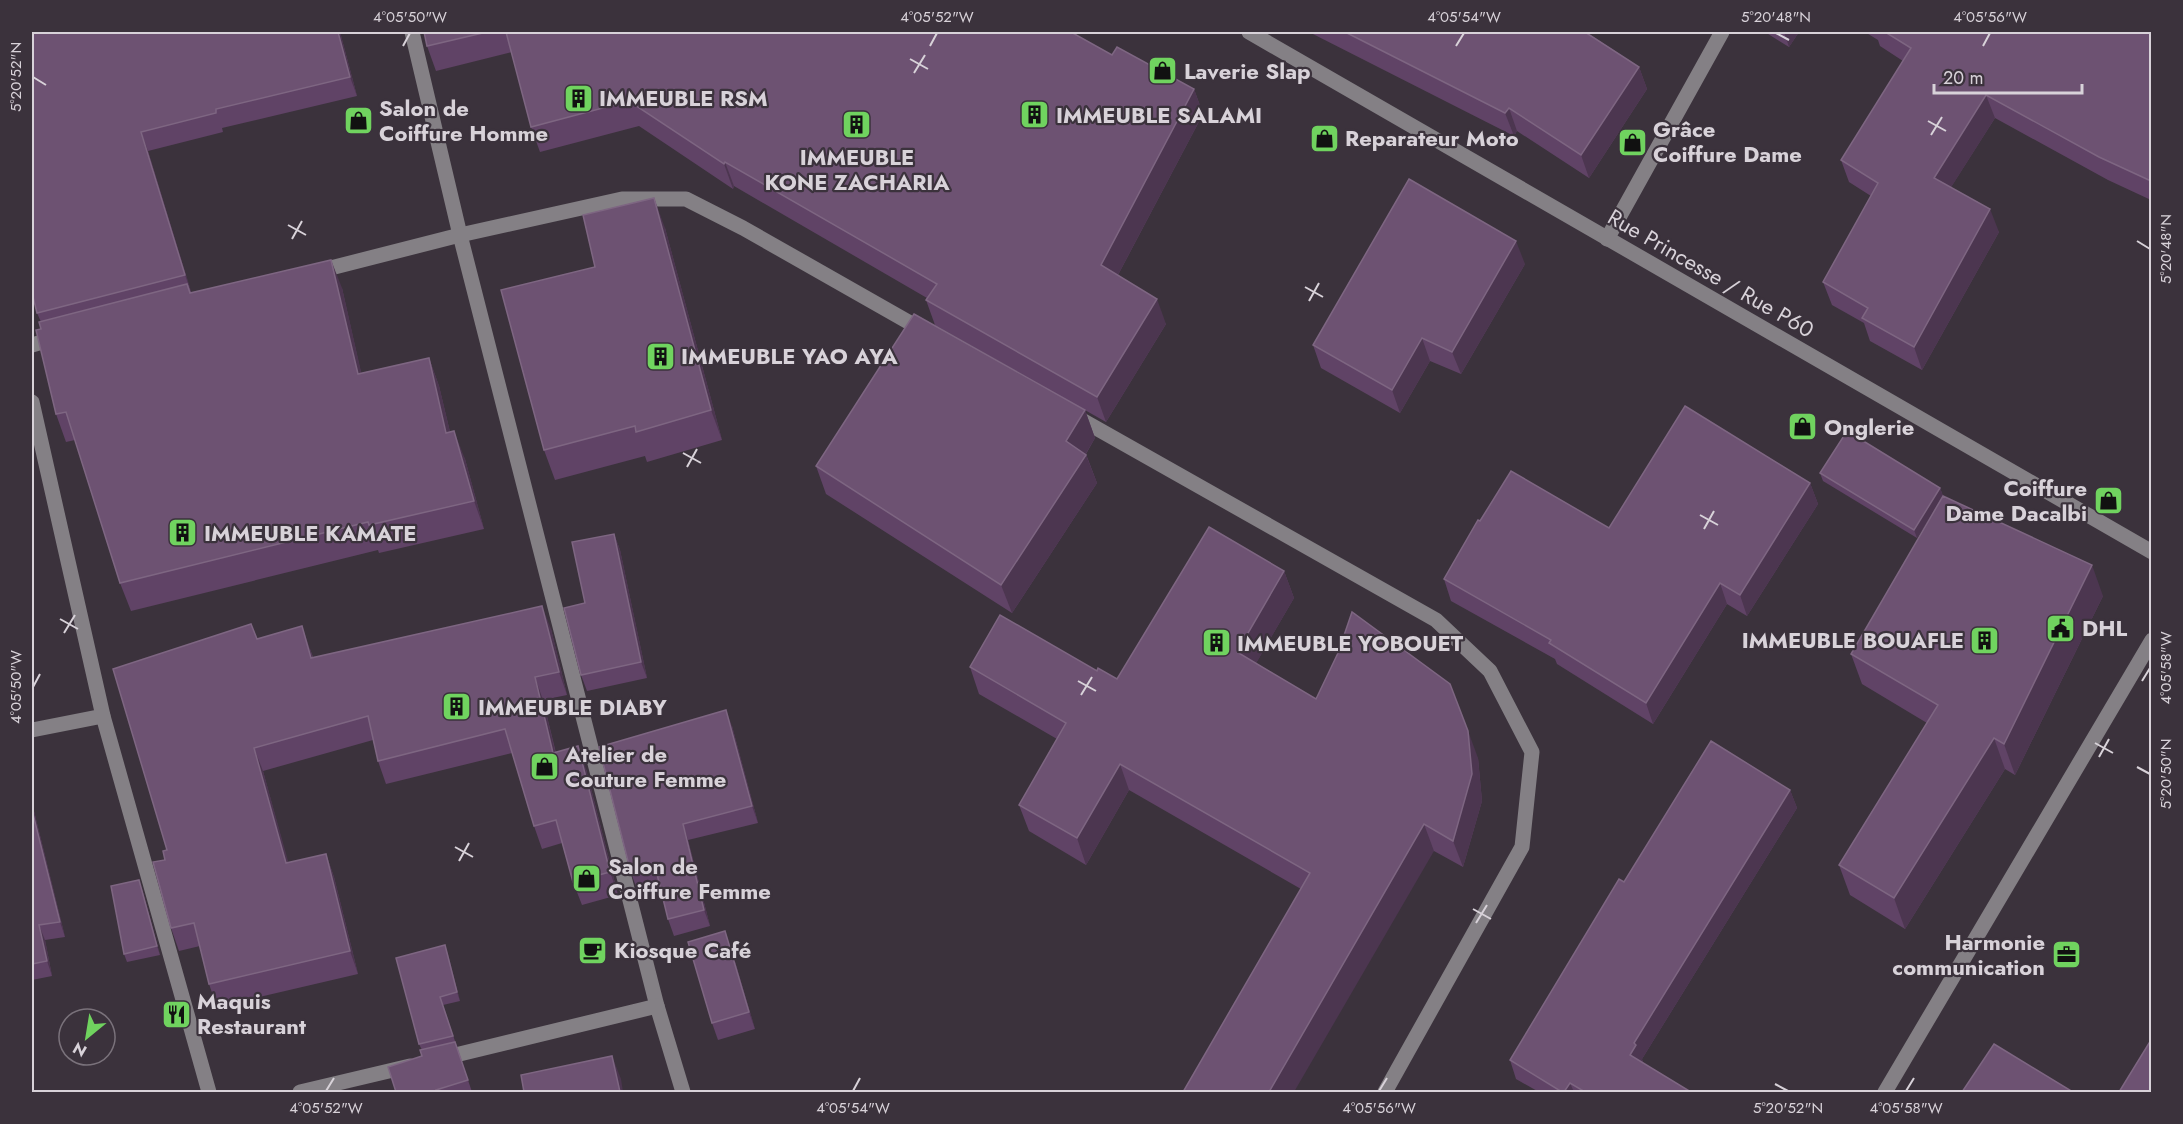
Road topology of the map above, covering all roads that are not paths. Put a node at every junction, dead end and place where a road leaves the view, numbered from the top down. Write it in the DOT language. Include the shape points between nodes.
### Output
graph roads {
  1 [pos="412,32"];
  2 [pos="1249,32"];
  3 [pos="1722,32"];
  4 [pos="460,236"];
  5 [pos="1607,239"];
  6 [pos="298,277"];
  7 [pos="78,333"];
  8 [pos="939,340"];
  9 [pos="32,345"];
  10 [pos="32,402"];
  11 [pos="1064,410"];
  12 [pos="2151,552"];
  13 [pos="2151,639"];
  14 [pos="103,716"];
  15 [pos="32,729"];
  16 [pos="657,1006"];
  17 [pos="209,1092"];
  18 [pos="300,1092"];
  19 [pos="683,1092"];
  20 [pos="1385,1092"];
  21 [pos="1885,1092"];
  1 -- 4 [label="street"];
  2 -- 5 [label="street, Rue Princesse / Rue P60"];
  3 -- 5 [label="street"];
  4 -- 6 [label="street"];
  4 -- 8 [label="street" via="622,199 686,199"];
  4 -- 16 [label="street"];
  5 -- 12 [label="street, Rue Princesse / Rue P60"];
  7 -- 9 [label="street"];
  10 -- 14 [label="street"];
  11 -- 20 [label="street" via="1436,620 1490,671 1532,752 1522,847"];
  13 -- 21 [label="street"];
  14 -- 15 [label="street"];
  14 -- 17 [label="street"];
  16 -- 18 [label="street"];
  16 -- 19 [label="street"];
}
